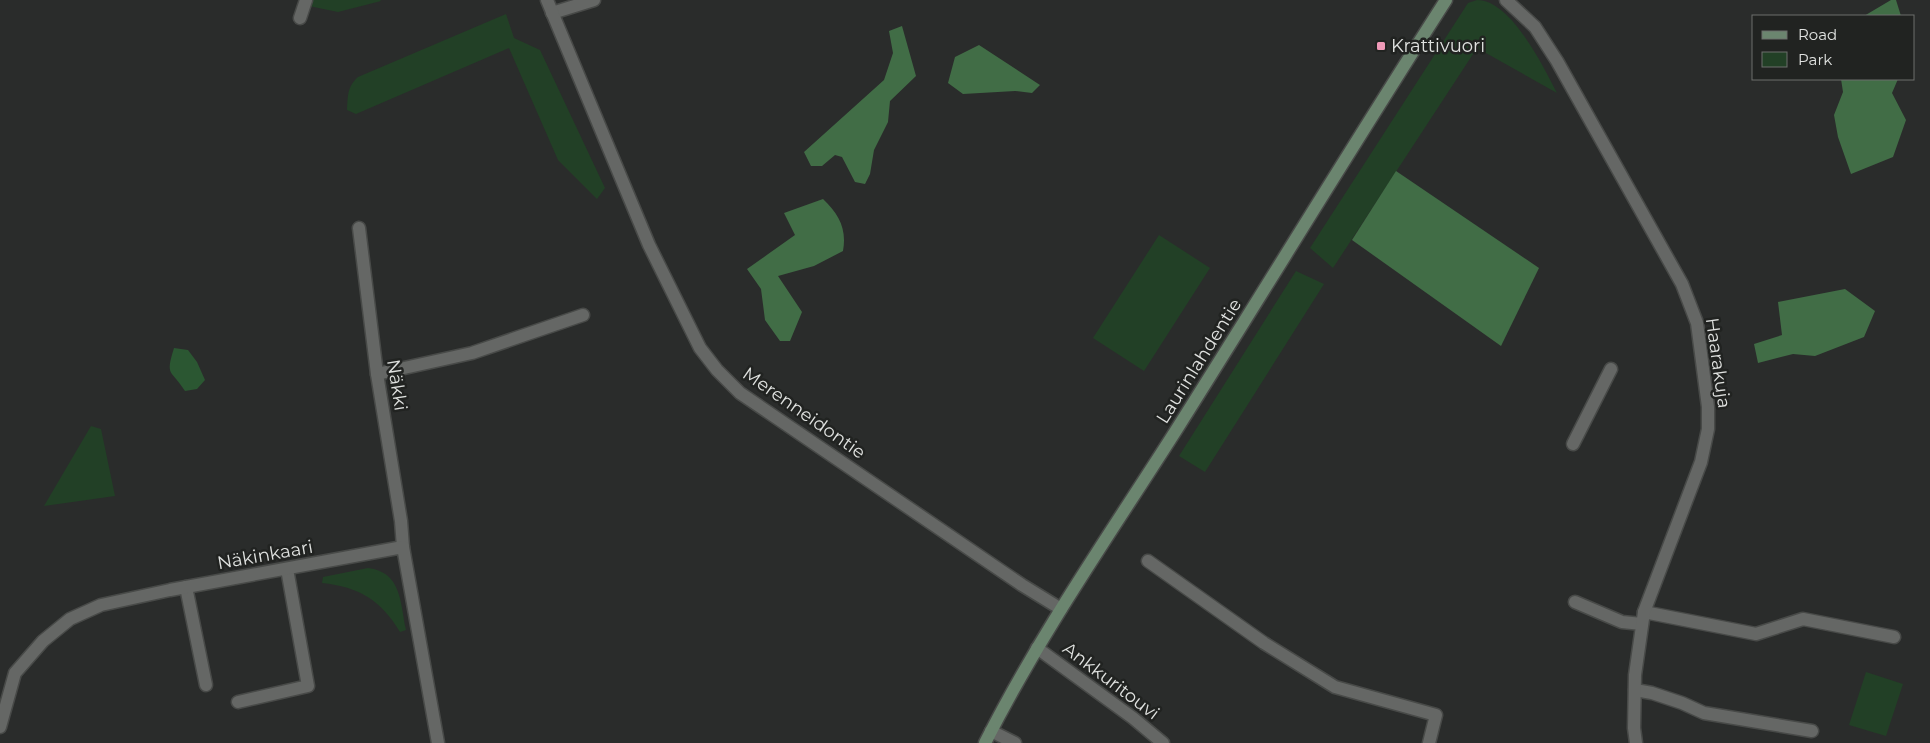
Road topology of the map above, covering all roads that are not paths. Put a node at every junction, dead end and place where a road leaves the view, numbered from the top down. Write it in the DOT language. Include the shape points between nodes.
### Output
graph roads {
  1 [pos="306,0"];
  2 [pos="547,0"];
  3 [pos="594,0"];
  4 [pos="1446,0"];
  5 [pos="1506,0"];
  6 [pos="552,13"];
  7 [pos="300,18"];
  8 [pos="359,228"];
  9 [pos="583,315"];
  10 [pos="1611,369"];
  11 [pos="376,374"];
  12 [pos="1573,444"];
  13 [pos="403,547"];
  14 [pos="1148,561"];
  15 [pos="287,569"];
  16 [pos="186,587"];
  17 [pos="1575,602"];
  18 [pos="1061,609"];
  19 [pos="1643,618"];
  20 [pos="1894,638"];
  21 [pos="1037,648"];
  22 [pos="206,685"];
  23 [pos="1635,690"];
  24 [pos="238,702"];
  25 [pos="0,726"];
  26 [pos="992,731"];
  27 [pos="1812,731"];
  28 [pos="438,743"];
  29 [pos="986,743"];
  30 [pos="1015,743"];
  31 [pos="1163,743"];
  32 [pos="1429,743"];
  33 [pos="1636,743"];
  1 -- 7 [label="street"];
  2 -- 6 [label="street, Merenneidontie"];
  3 -- 6 [label="street"];
  4 -- 18 [label="street, Laurinlahdentie"];
  5 -- 19 [label="street, Haarakuja" via="1536,27 1557,61 1682,284 1697,323 1708,429 1701,462"];
  6 -- 18 [label="street, Merenneidontie" via="649,245 700,348 717,370 740,393"];
  8 -- 11 [label="street, Näkki"];
  9 -- 11 [label="street" via="472,353"];
  10 -- 12 [label="street"];
  11 -- 13 [label="street, Näkki"];
  13 -- 15 [label="street, Näkinkaari"];
  13 -- 28 [label="street"];
  14 -- 32 [label="street" via="1264,643 1335,687 1436,715"];
  15 -- 16 [label="street, Näkinkaari"];
  15 -- 24 [label="street" via="308,686"];
  16 -- 22 [label="street"];
  16 -- 25 [label="street, Näkinkaari" via="101,605 70,619 43,641 16,673"];
  17 -- 19 [label="street" via="1622,622"];
  18 -- 21 [label="street, Laurinlahdentie"];
  19 -- 20 [label="street" via="1756,634 1803,620"];
  19 -- 23 [label="street, Haarakuja"];
  21 -- 26 [label="street, Laurinlahdentie"];
  21 -- 31 [label="street, Ankkuritouvi"];
  23 -- 27 [label="street" via="1652,693 1704,713"];
  23 -- 33 [label="street, Haarakuja"];
  26 -- 29 [label="street, Laurinlahdentie"];
  26 -- 30 [label="street"];
}
